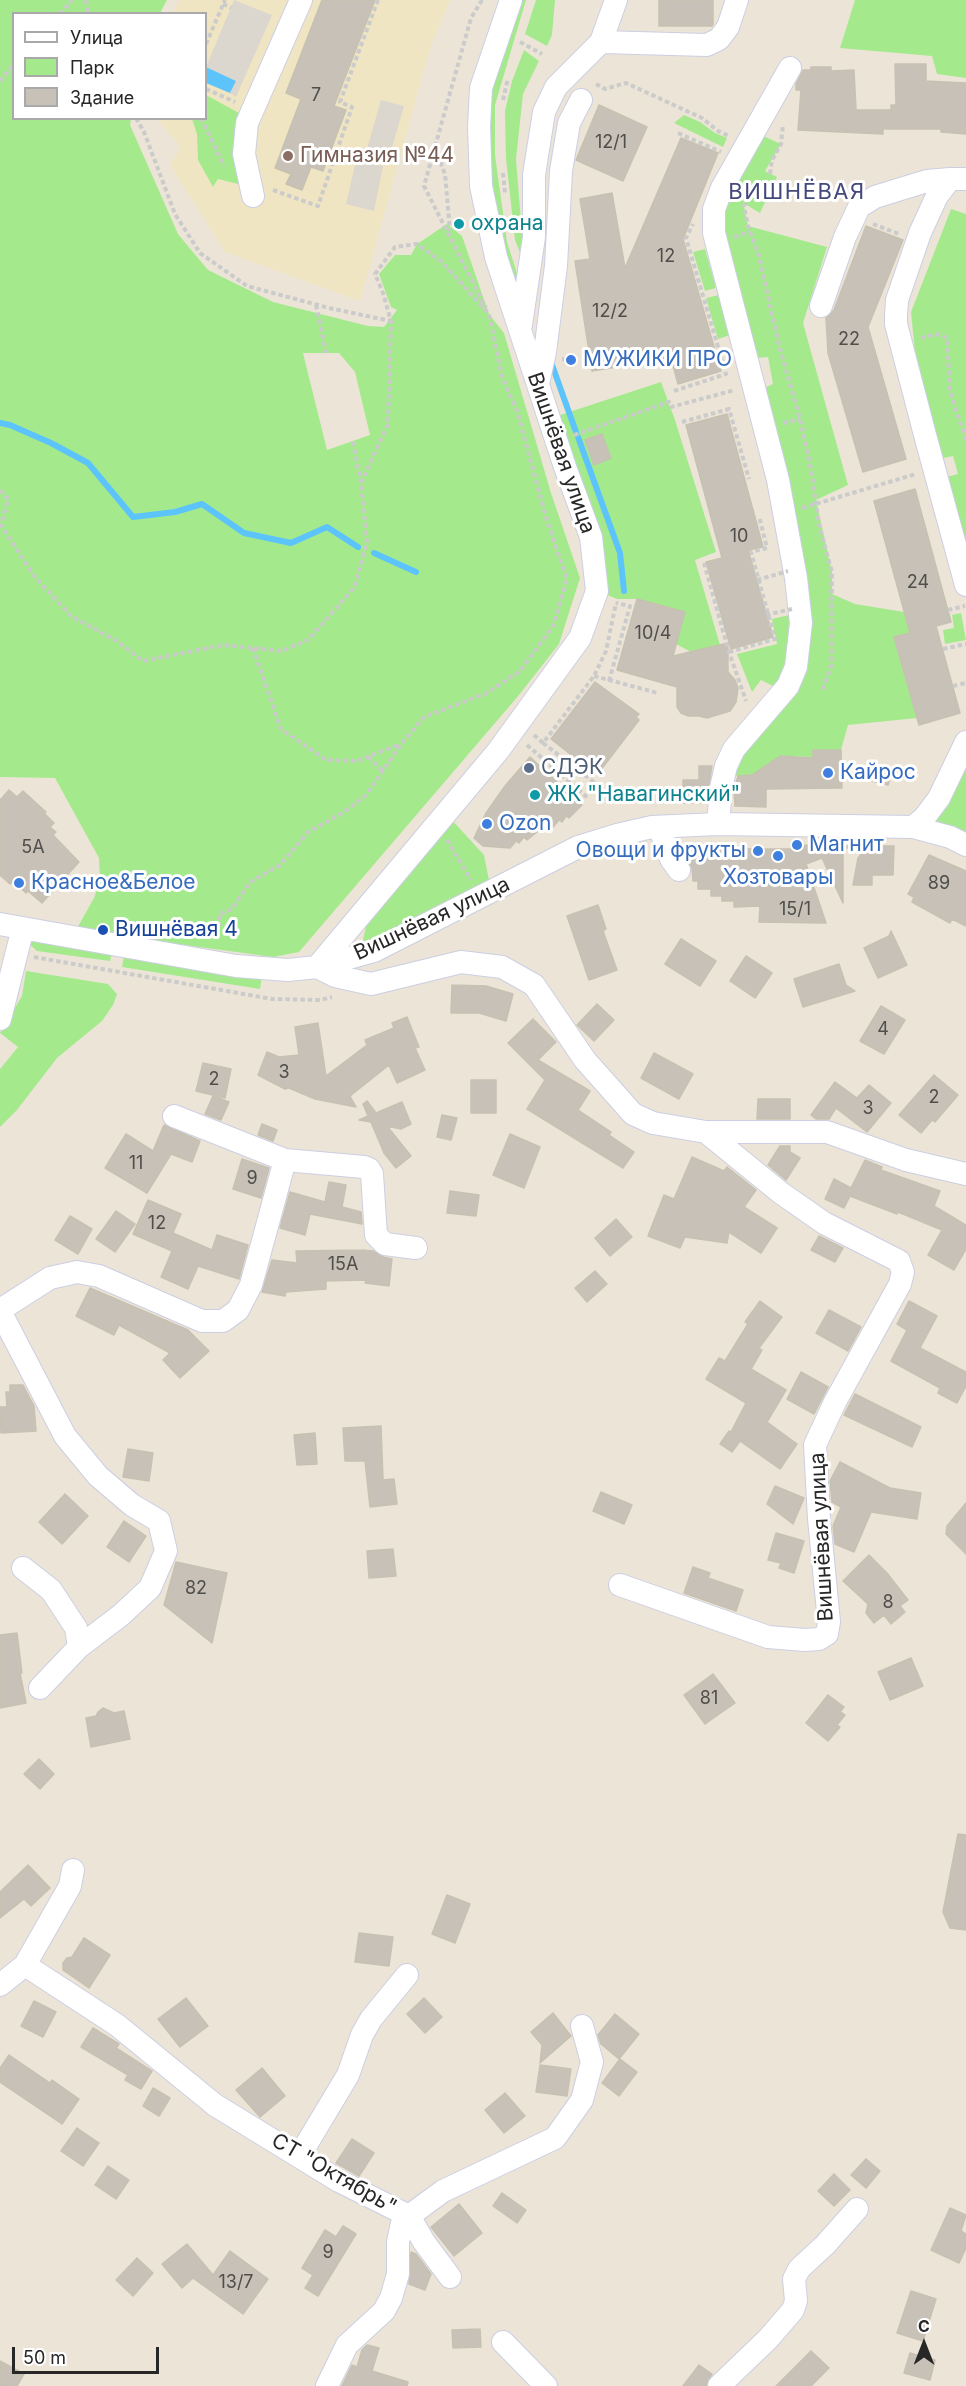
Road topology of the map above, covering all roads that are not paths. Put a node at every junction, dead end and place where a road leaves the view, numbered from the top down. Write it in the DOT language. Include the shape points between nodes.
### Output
graph roads {
  1 [pos="301,0"];
  2 [pos="511,0"];
  3 [pos="615,0"];
  4 [pos="737,0"];
  5 [pos="601,42"];
  6 [pos="790,68"];
  7 [pos="580,100"];
  8 [pos="958,179"];
  9 [pos="259,192"];
  10 [pos="821,306"];
  11 [pos="520,330"];
  12 [pos="538,385"];
  13 [pos="966,596"];
  14 [pos="966,742"];
  15 [pos="718,824"];
  16 [pos="659,827"];
  17 [pos="913,827"];
  18 [pos="966,845"];
  19 [pos="679,870"];
  20 [pos="0,924"];
  21 [pos="23,928"];
  22 [pos="317,967"];
  23 [pos="0,1019"];
  24 [pos="174,1116"];
  25 [pos="706,1132"];
  26 [pos="285,1160"];
  27 [pos="966,1174"];
  28 [pos="416,1248"];
  29 [pos="0,1311"];
  30 [pos="23,1568"];
  31 [pos="620,1585"];
  32 [pos="79,1647"];
  33 [pos="40,1688"];
  34 [pos="73,1870"];
  35 [pos="25,1965"];
  36 [pos="407,1975"];
  37 [pos="0,1985"];
  38 [pos="582,2026"];
  39 [pos="300,2155"];
  40 [pos="857,2209"];
  41 [pos="409,2216"];
  42 [pos="450,2277"];
  43 [pos="502,2343"];
  44 [pos="327,2386"];
  45 [pos="546,2386"];
  46 [pos="719,2386"];
  1 -- 9 [label="street" via="247,123 244,154"];
  2 -- 11 [label="street, Вишнёвая улица" via="482,88 479,127 482,186 496,258"];
  3 -- 5 [label="street"];
  4 -- 5 [label="street" via="728,27 719,39 707,45"];
  5 -- 11 [label="street" via="556,87 544,112 534,175 534,237"];
  6 -- 15 [label="street" via="722,188 714,209 714,233 778,480 801,623 796,667 788,686 734,749 726,766"];
  7 -- 12 [label="street" via="569,123 561,171 556,266"];
  8 -- 10 [label="street" via="927,181 894,190 859,207 844,237"];
  8 -- 13 [label="street" via="938,196 920,233 897,300 896,324"];
  11 -- 12 [label="street, Вишнёвая улица"];
  12 -- 22 [label="street, Вишнёвая улица" via="591,537 597,591 580,638 498,751"];
  14 -- 17 [label="street" via="939,798"];
  15 -- 16 [label="street, Вишнёвая улица"];
  15 -- 17 [label="street, Вишнёвая улица"];
  16 -- 19 [label="street"];
  16 -- 22 [label="street, Вишнёвая улица" via="578,847 374,951"];
  17 -- 18 [label="street, Вишнёвая улица"];
  20 -- 21 [label="street, Вишнёвая улица"];
  21 -- 22 [label="street, Вишнёвая улица" via="236,966 288,970"];
  21 -- 23 [label="street"];
  22 -- 25 [label="street" via="335,976 371,984 461,962 502,967 534,985 585,1060 633,1114 653,1123"];
  24 -- 26 [label="street"];
  25 -- 27 [label="street" via="826,1132 906,1160"];
  25 -- 31 [label="street, Вишнёвая улица" via="824,1223 899,1261 903,1272 815,1445 829,1622 826,1634 805,1640 768,1637"];
  26 -- 28 [label="street" via="369,1169 376,1235 386,1244"];
  26 -- 29 [label="street" via="251,1285 238,1310 223,1321 202,1321 99,1276 77,1272 50,1278"];
  29 -- 32 [label="street" via="66,1436 98,1476 132,1505 159,1521 166,1551 150,1588"];
  30 -- 32 [label="street" via="51,1590 76,1628"];
  32 -- 33 [label="street"];
  34 -- 35 [label="street" via="70,1886"];
  35 -- 37 [label="street"];
  35 -- 39 [label="street, СТ \"Октябрь\"" via="117,2025 215,2105"];
  36 -- 39 [label="street" via="371,2019 348,2074"];
  38 -- 41 [label="street, СТ \"Октябрь\"" via="592,2062 582,2100 555,2138 443,2191"];
  39 -- 41 [label="street, СТ \"Октябрь\"" via="339,2181"];
  40 -- 46 [label="street" via="799,2269 794,2279 793,2310"];
  41 -- 42 [label="street"];
  41 -- 44 [label="street" via="402,2223 398,2274 391,2298 384,2311 347,2345"];
  43 -- 45 [label="street"];
}
